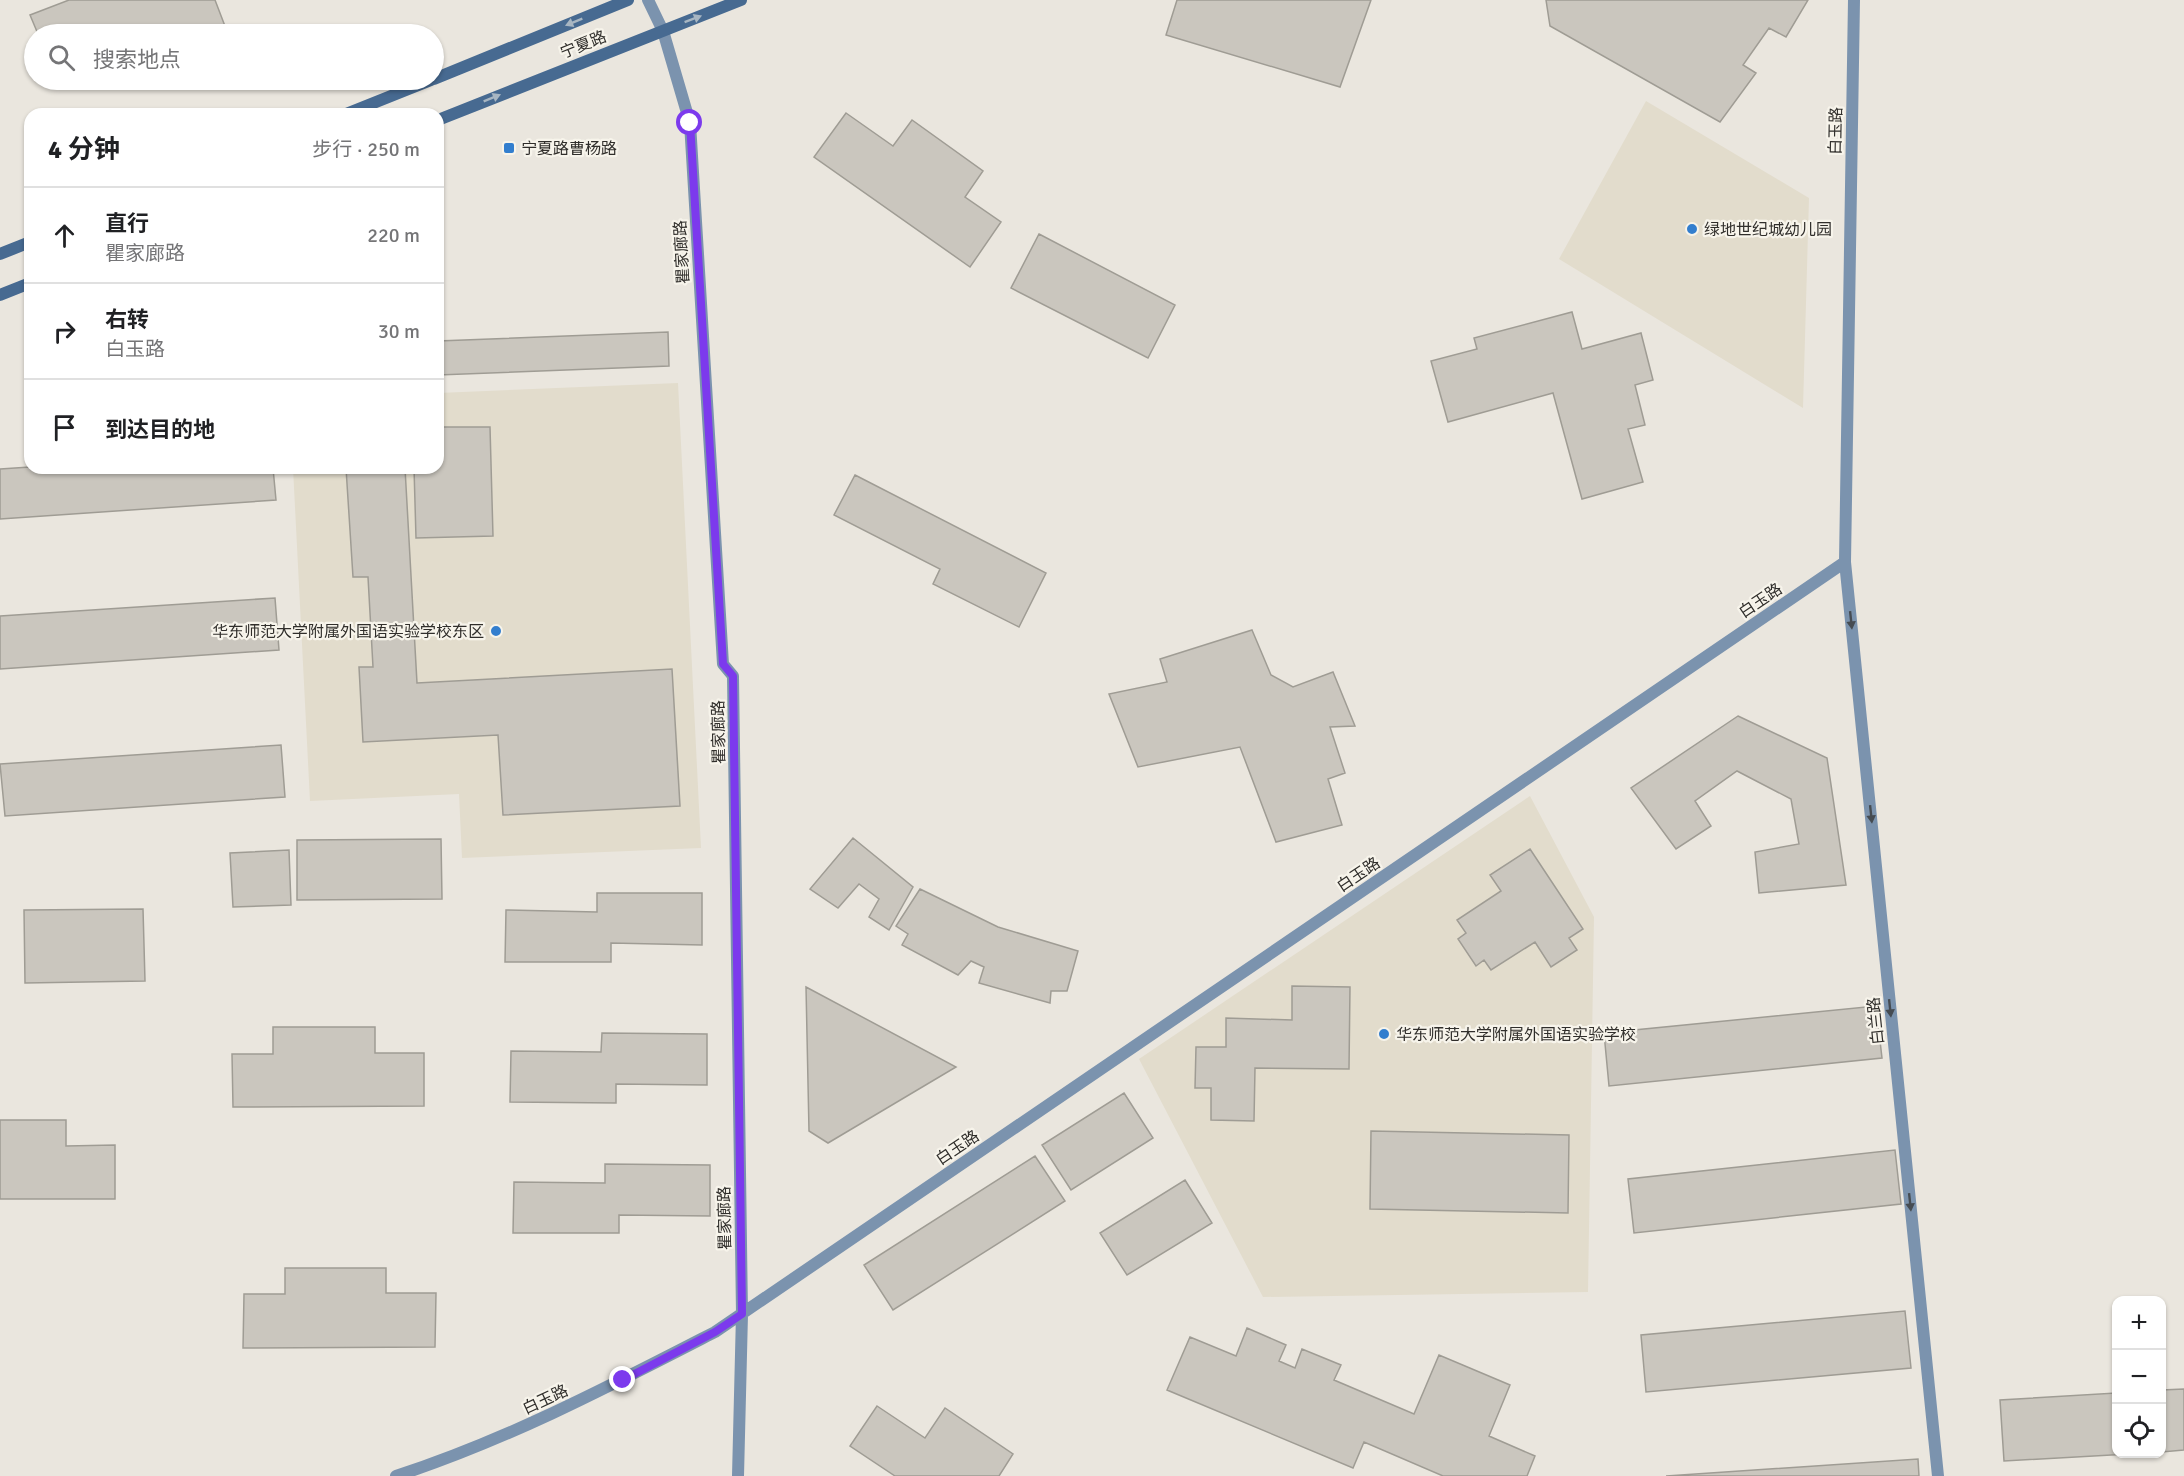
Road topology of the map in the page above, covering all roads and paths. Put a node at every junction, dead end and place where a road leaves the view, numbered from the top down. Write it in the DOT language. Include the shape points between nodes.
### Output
graph roads {
  1 [pos="628,0"];
  2 [pos="648,0"];
  3 [pos="741,0"];
  4 [pos="1854,0"];
  5 [pos="663,31"];
  6 [pos="444,74"];
  7 [pos="405,90"];
  8 [pos="361,108"];
  9 [pos="444,118"];
  10 [pos="24,244"];
  11 [pos="0,254"];
  12 [pos="24,285"];
  13 [pos="0,295"];
  14 [pos="1845,562"];
  15 [pos="742,1314"];
  16 [pos="396,1476"];
  17 [pos="738,1476"];
  18 [pos="1938,1476"];
  1 -- 6 [label="main road, 宁夏路, one-way"];
  2 -- 5 [label="street, 瞿家廊路"];
  5 -- 3 [label="main road, 宁夏路, one-way"];
  4 -- 14 [label="street, 白玉路"];
  9 -- 5 [label="main road, 宁夏路, one-way"];
  5 -- 15 [label="street, 瞿家廊路" via="690,123 723,664 733,676"];
  7 -- 8 [label="main road, 宁夏路"];
  10 -- 11 [label="main road"];
  12 -- 13 [label="main road"];
  14 -- 15 [label="street, 白玉路"];
  14 -- 18 [label="street, 白兰路, one-way"];
  15 -- 16 [label="street, 白玉路" via="623,1380 532,1423"];
  15 -- 17 [label="street, 瞿家廊路"];
}
